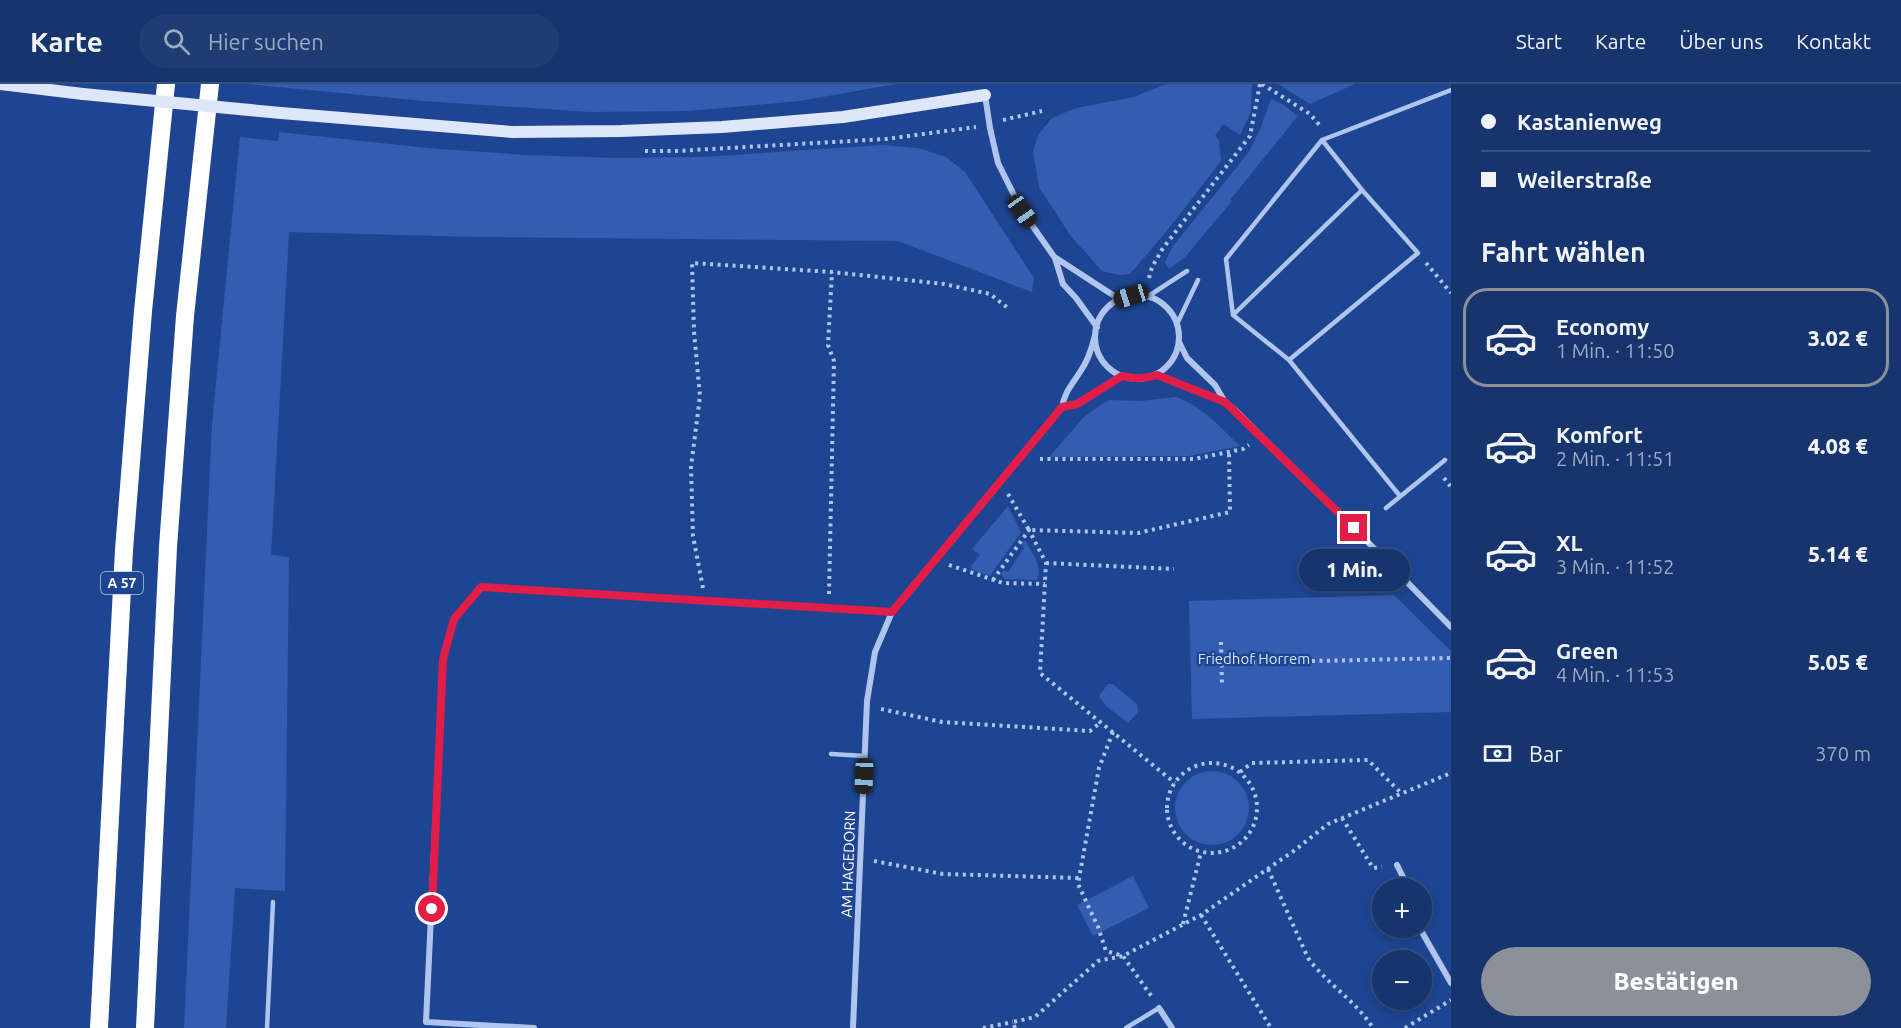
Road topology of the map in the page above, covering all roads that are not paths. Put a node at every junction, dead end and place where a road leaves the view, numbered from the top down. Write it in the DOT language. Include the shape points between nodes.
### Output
graph roads {
  1 [pos="0,84"];
  2 [pos="166,84"];
  3 [pos="210,84"];
  4 [pos="985,90"];
  5 [pos="1451,90"];
  6 [pos="1322,140"];
  7 [pos="1362,190"];
  8 [pos="1055,258"];
  9 [pos="1187,271"];
  10 [pos="1198,280"];
  11 [pos="1146,296"];
  12 [pos="1119,299"];
  13 [pos="1233,315"];
  14 [pos="1177,324"];
  15 [pos="1097,327"];
  16 [pos="1095,335"];
  17 [pos="1179,342"];
  18 [pos="1289,360"];
  19 [pos="1157,375"];
  20 [pos="1122,376"];
  21 [pos="1225,402"];
  22 [pos="1062,407"];
  23 [pos="1445,459"];
  24 [pos="1400,496"];
  25 [pos="1386,508"];
  26 [pos="892,612"];
  27 [pos="1451,627"];
  28 [pos="831,754"];
  29 [pos="865,756"];
  30 [pos="1397,865"];
  31 [pos="1404,878"];
  32 [pos="273,902"];
  33 [pos="1425,938"];
  34 [pos="1451,983"];
  35 [pos="1159,1008"];
  36 [pos="426,1025"];
  37 [pos="99,1028"];
  38 [pos="144,1028"];
  39 [pos="267,1028"];
  40 [pos="534,1028"];
  41 [pos="853,1028"];
  42 [pos="1126,1028"];
  43 [pos="1172,1028"];
  1 -- 4 [label="main road, bridge" via="512,132 722,127 843,117"];
  2 -- 37 [label="highway, A 57" via="124,550"];
  3 -- 38 [label="highway" via="185,316 168,547"];
  4 -- 8 [label="street" via="998,163 1022,211"];
  5 -- 6 [label="lane"];
  6 -- 7 [label="lane"];
  6 -- 13 [label="lane" via="1226,259"];
  7 -- 13 [label="lane"];
  7 -- 18 [label="lane" via="1418,253"];
  8 -- 12 [label="street"];
  8 -- 15 [label="street" via="1064,284"];
  9 -- 11 [label="lane"];
  10 -- 14 [label="lane"];
  11 -- 12 [label="street"];
  11 -- 14 [label="street" via="1167,307"];
  12 -- 15 [label="street" via="1101,316"];
  13 -- 18 [label="lane"];
  14 -- 17 [label="street"];
  15 -- 16 [label="street"];
  16 -- 20 [label="street" via="1102,360"];
  16 -- 22 [label="street, AM HAGEDORN" via="1091,352 1065,394"];
  17 -- 19 [label="street" via="1176,355"];
  17 -- 21 [label="street"];
  18 -- 24 [label="lane"];
  19 -- 20 [label="street" via="1146,379"];
  19 -- 21 [label="street"];
  20 -- 22 [label="street, AM HAGEDORN" via="1077,404"];
  21 -- 27 [label="street"];
  22 -- 26 [label="street, AM HAGEDORN"];
  23 -- 24 [label="lane"];
  24 -- 25 [label="lane"];
  26 -- 29 [label="street, AM HAGEDORN" via="875,651"];
  26 -- 36 [label="street" via="481,587 454,619 443,659"];
  28 -- 29 [label="lane"];
  29 -- 41 [label="street, AM HAGEDORN"];
  30 -- 31 [label="street"];
  32 -- 39 [label="lane"];
  33 -- 34 [label="street"];
  35 -- 42 [label="lane"];
  35 -- 43 [label="street"];
  36 -- 40 [label="street"];
}
